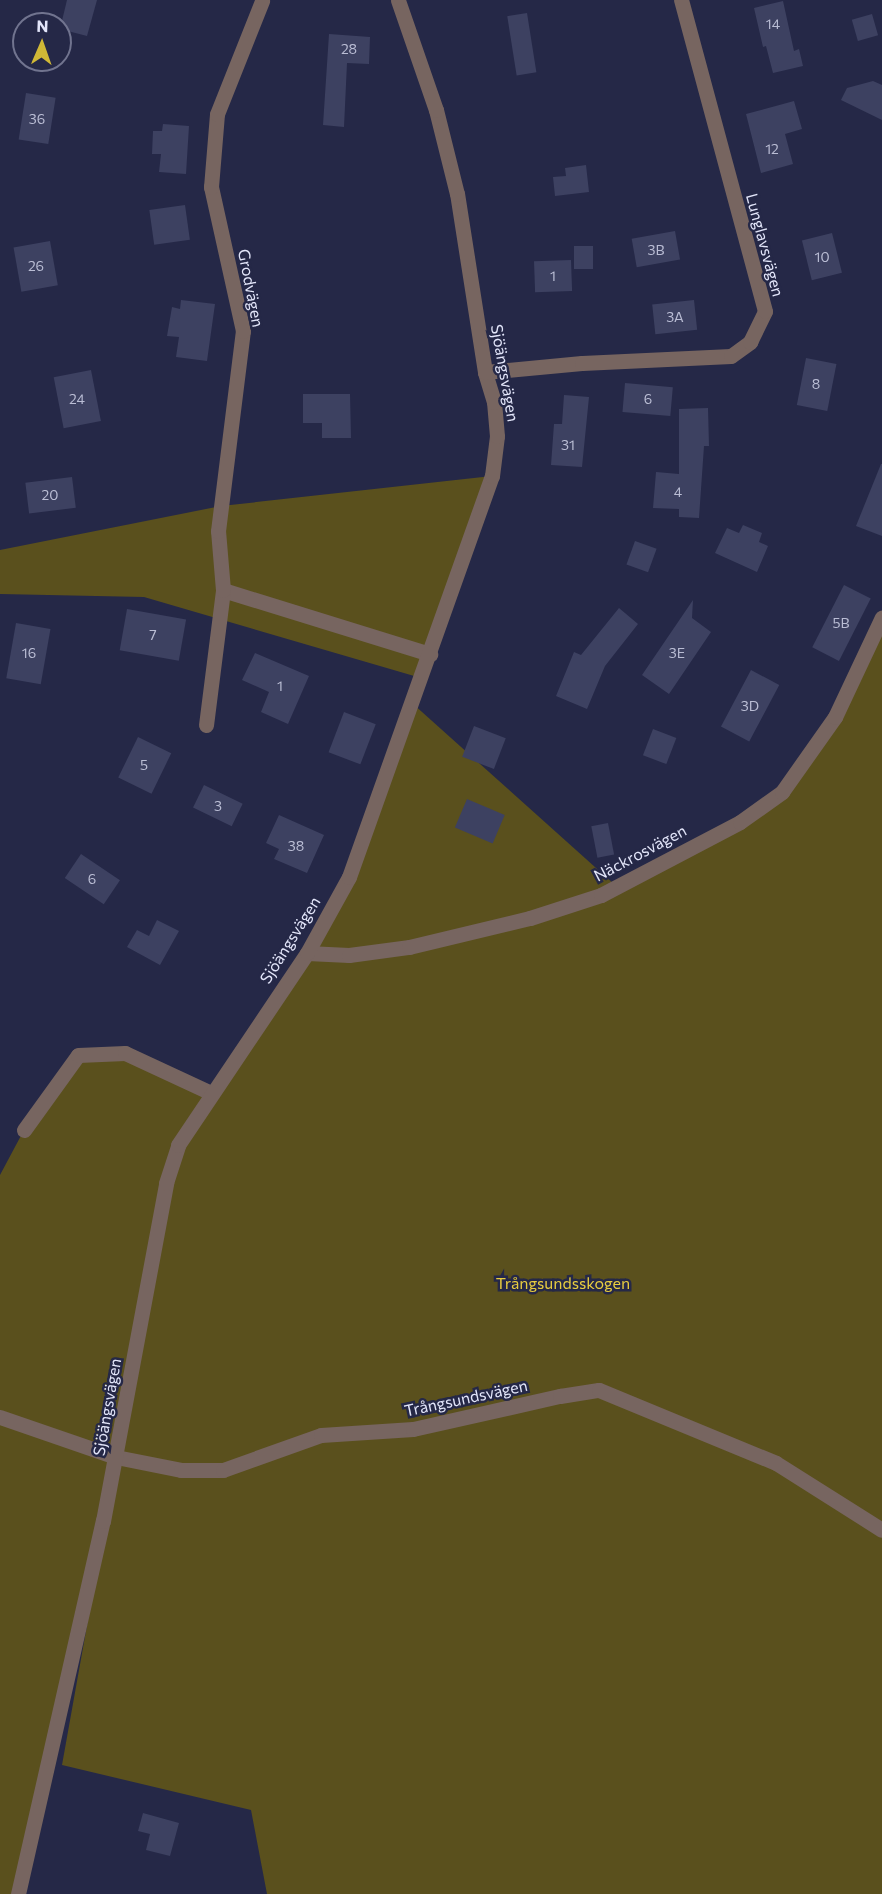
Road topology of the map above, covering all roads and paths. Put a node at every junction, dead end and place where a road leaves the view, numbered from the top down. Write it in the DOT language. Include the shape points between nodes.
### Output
graph roads {
  1 [pos="398,0"];
  2 [pos="681,0"];
  3 [pos="262,1"];
  4 [pos="485,372"];
  5 [pos="223,590"];
  6 [pos="882,617"];
  7 [pos="430,654"];
  8 [pos="206,725"];
  9 [pos="307,952"];
  10 [pos="211,1093"];
  11 [pos="24,1130"];
  12 [pos="0,1417"];
  13 [pos="116,1456"];
  14 [pos="882,1530"];
  15 [pos="18,1894"];
  1 -- 4 [label="street, Sjöängsvägen" via="436,110 457,194"];
  2 -- 4 [label="street, Lunglavsvägen" via="765,311 750,342 731,356"];
  3 -- 5 [label="street, Grodvägen" via="217,114 211,187 243,332 218,531"];
  4 -- 7 [label="street, Sjöängsvägen" via="494,402 497,436 492,476"];
  5 -- 7 [label="street"];
  5 -- 8 [label="street, Grodvägen"];
  6 -- 9 [label="street, Näckrosvägen" via="835,717 782,792 740,822 601,895 530,918 408,947 349,955"];
  7 -- 9 [label="street, Sjöängsvägen" via="349,877"];
  9 -- 10 [label="street, Sjöängsvägen"];
  10 -- 11 [label="street" via="125,1053 78,1055"];
  10 -- 13 [label="street, Sjöängsvägen" via="178,1145 166,1183"];
  12 -- 13 [label="street, Trångsundsvägen"];
  13 -- 14 [label="street, Trångsundsvägen" via="181,1470 223,1470 321,1435 413,1430 599,1390 776,1462"];
  13 -- 15 [label="street, Sjöängsvägen"];
}
